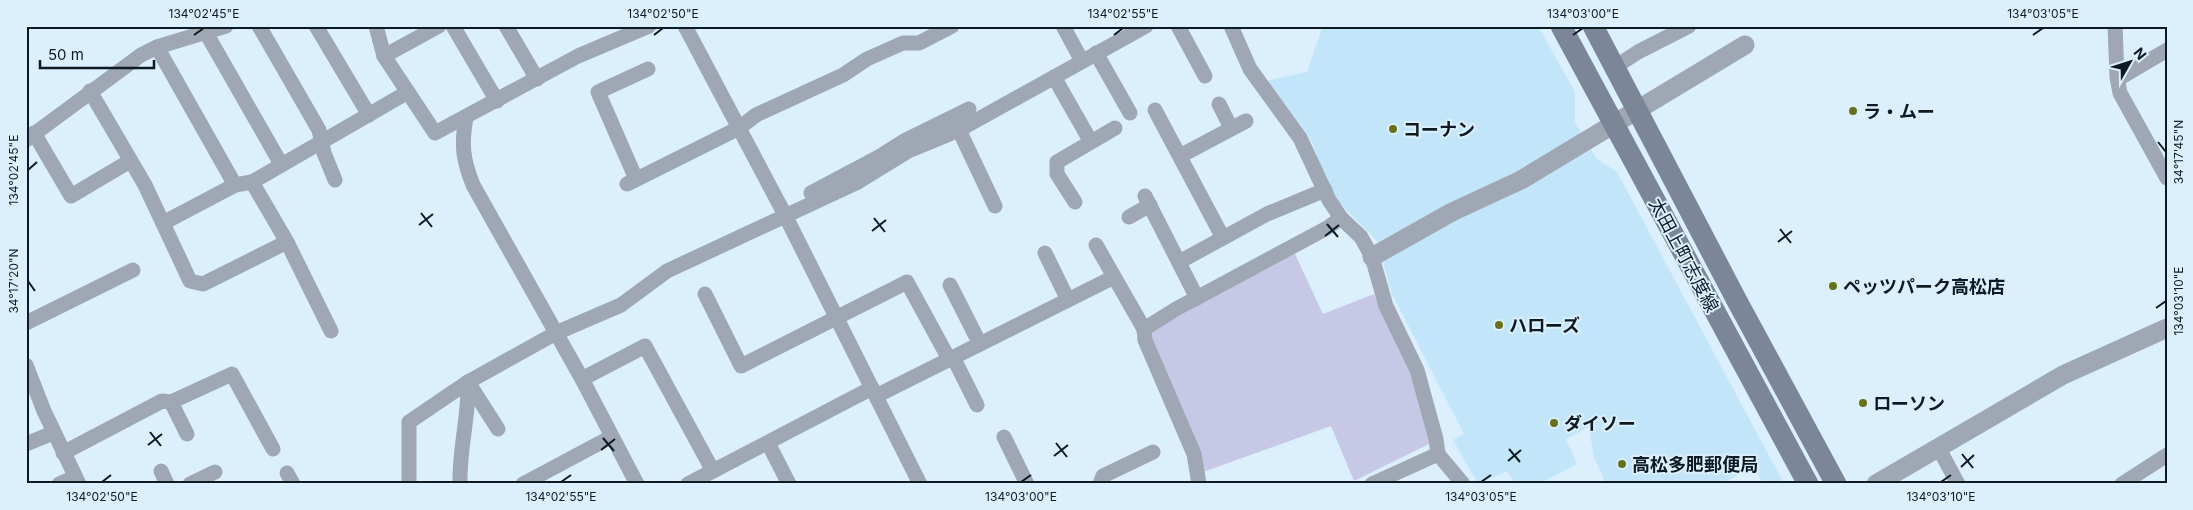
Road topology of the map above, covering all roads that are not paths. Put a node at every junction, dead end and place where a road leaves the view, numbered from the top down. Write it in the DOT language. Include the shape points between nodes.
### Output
graph roads {
  1 [pos="226,26"];
  2 [pos="259,26"];
  3 [pos="316,26"];
  4 [pos="376,26"];
  5 [pos="439,26"];
  6 [pos="453,26"];
  7 [pos="506,26"];
  8 [pos="649,26"];
  9 [pos="686,26"];
  10 [pos="952,26"];
  11 [pos="1063,26"];
  12 [pos="1146,26"];
  13 [pos="1178,26"];
  14 [pos="1231,26"];
  15 [pos="1561,26"];
  16 [pos="1593,26"];
  17 [pos="1688,26"];
  18 [pos="2115,26"];
  19 [pos="206,31"];
  20 [pos="1745,45"];
  21 [pos="157,47"];
  22 [pos="2167,50"];
  23 [pos="1096,54"];
  24 [pos="384,56"];
  25 [pos="1082,61"];
  26 [pos="1615,67"];
  27 [pos="648,69"];
  28 [pos="1205,76"];
  29 [pos="1054,77"];
  30 [pos="537,79"];
  31 [pos="2118,79"];
  32 [pos="90,91"];
  33 [pos="408,92"];
  34 [pos="497,101"];
  35 [pos="1219,104"];
  36 [pos="969,110"];
  37 [pos="1155,110"];
  38 [pos="1638,110"];
  39 [pos="1130,113"];
  40 [pos="369,115"];
  41 [pos="466,118"];
  42 [pos="1246,120"];
  43 [pos="1614,125"];
  44 [pos="738,128"];
  45 [pos="1115,128"];
  46 [pos="1232,128"];
  47 [pos="960,130"];
  48 [pos="30,137"];
  49 [pos="322,141"];
  50 [pos="1091,142"];
  51 [pos="1180,156"];
  52 [pos="130,161"];
  53 [pos="282,164"];
  54 [pos="2167,178"];
  55 [pos="335,180"];
  56 [pos="252,182"];
  57 [pos="234,185"];
  58 [pos="1324,190"];
  59 [pos="1075,202"];
  60 [pos="995,206"];
  61 [pos="782,210"];
  62 [pos="1129,217"];
  63 [pos="1342,218"];
  64 [pos="163,223"];
  65 [pos="1223,238"];
  66 [pos="286,242"];
  67 [pos="1096,244"];
  68 [pos="1045,253"];
  69 [pos="1372,257"];
  70 [pos="1179,262"];
  71 [pos="133,270"];
  72 [pos="1114,277"];
  73 [pos="950,285"];
  74 [pos="705,294"];
  75 [pos="1197,298"];
  76 [pos="1068,300"];
  77 [pos="837,318"];
  78 [pos="26,323"];
  79 [pos="1144,328"];
  80 [pos="2167,328"];
  81 [pos="331,331"];
  82 [pos="556,333"];
  83 [pos="980,344"];
  84 [pos="951,358"];
  85 [pos="26,365"];
  86 [pos="582,379"];
  87 [pos="468,382"];
  88 [pos="874,392"];
  89 [pos="171,402"];
  90 [pos="977,405"];
  91 [pos="498,429"];
  92 [pos="54,433"];
  93 [pos="187,434"];
  94 [pos="611,437"];
  95 [pos="1004,437"];
  96 [pos="768,443"];
  97 [pos="26,444"];
  98 [pos="1938,447"];
  99 [pos="273,449"];
  100 [pos="1153,452"];
  101 [pos="63,453"];
  102 [pos="1438,454"];
  103 [pos="2167,455"];
  104 [pos="713,471"];
  105 [pos="215,472"];
  106 [pos="77,481"];
  107 [pos="59,484"];
  108 [pos="190,484"];
  109 [pos="409,484"];
  110 [pos="460,484"];
  111 [pos="523,484"];
  112 [pos="637,484"];
  113 [pos="688,484"];
  114 [pos="789,484"];
  115 [pos="920,484"];
  116 [pos="1027,484"];
  117 [pos="1100,484"];
  118 [pos="1199,484"];
  119 [pos="1372,484"];
  120 [pos="1463,484"];
  121 [pos="1808,484"];
  122 [pos="1836,484"];
  123 [pos="1876,484"];
  124 [pos="1958,484"];
  125 [pos="2122,484"];
  1 -- 19 [label="street"];
  2 -- 49 [label="street" via="319,130"];
  3 -- 40 [label="street"];
  4 -- 24 [label="street"];
  5 -- 24 [label="street"];
  6 -- 34 [label="street"];
  7 -- 30 [label="street"];
  8 -- 30 [label="street" via="578,56"];
  9 -- 44 [label="street"];
  10 -- 44 [label="street" via="919,44 903,43 867,58 843,75 756,115"];
  11 -- 25 [label="street"];
  12 -- 23 [label="street"];
  13 -- 28 [label="street"];
  14 -- 58 [label="street" via="1247,64 1300,138"];
  15 -- 43 [label="main road, 太田上町志度線"];
  16 -- 26 [label="main road, 太田上町志度線"];
  17 -- 26 [label="street"];
  18 -- 31 [label="street"];
  19 -- 21 [label="street"];
  19 -- 53 [label="street"];
  20 -- 38 [label="street"];
  21 -- 32 [label="street"];
  21 -- 57 [label="street"];
  22 -- 31 [label="street"];
  23 -- 25 [label="street"];
  23 -- 39 [label="street"];
  24 -- 33 [label="street"];
  25 -- 29 [label="street"];
  26 -- 38 [label="main road, 太田上町志度線"];
  27 -- 44 [label="street" via="598,92 632,182"];
  29 -- 47 [label="street"];
  29 -- 50 [label="street"];
  30 -- 34 [label="street"];
  31 -- 54 [label="street" via="2120,93"];
  32 -- 48 [label="street"];
  32 -- 52 [label="street"];
  33 -- 40 [label="street"];
  33 -- 41 [label="street" via="435,133"];
  34 -- 41 [label="street"];
  35 -- 46 [label="street"];
  36 -- 61 [label="street" via="904,141"];
  37 -- 51 [label="street"];
  38 -- 43 [label="street"];
  38 -- 122 [label="main road, 太田上町志度線"];
  40 -- 49 [label="street"];
  41 -- 82 [label="street" via="462,141 464,163 473,185"];
  42 -- 46 [label="street"];
  43 -- 69 [label="street" via="1520,180 1452,212"];
  43 -- 121 [label="main road, 太田上町志度線"];
  44 -- 61 [label="street"];
  45 -- 50 [label="street"];
  46 -- 51 [label="street"];
  47 -- 60 [label="street"];
  47 -- 61 [label="street" via="908,151 856,183"];
  48 -- 52 [label="street" via="71,196"];
  49 -- 53 [label="street"];
  49 -- 55 [label="street"];
  50 -- 59 [label="street" via="1057,162 1057,174"];
  51 -- 65 [label="street"];
  52 -- 64 [label="street"];
  53 -- 56 [label="street"];
  56 -- 57 [label="street"];
  56 -- 66 [label="street"];
  57 -- 64 [label="street"];
  58 -- 63 [label="street"];
  58 -- 65 [label="street" via="1267,214"];
  61 -- 77 [label="street"];
  61 -- 82 [label="street" via="667,271 621,305"];
  62 -- 70 [label="street" via="1148,201"];
  63 -- 69 [label="street" via="1361,238"];
  63 -- 75 [label="street"];
  64 -- 66 [label="street" via="190,281 203,284"];
  65 -- 70 [label="street"];
  66 -- 81 [label="street"];
  67 -- 72 [label="street"];
  68 -- 76 [label="street"];
  69 -- 102 [label="street" via="1386,306 1417,370"];
  70 -- 75 [label="street"];
  71 -- 78 [label="street"];
  72 -- 76 [label="street"];
  72 -- 79 [label="street"];
  73 -- 83 [label="street"];
  74 -- 77 [label="street" via="741,366"];
  75 -- 79 [label="street"];
  76 -- 83 [label="street"];
  77 -- 84 [label="street" via="908,282"];
  77 -- 88 [label="street"];
  79 -- 118 [label="street" via="1145,340 1194,454"];
  80 -- 98 [label="street" via="2063,374"];
  82 -- 86 [label="street"];
  82 -- 87 [label="street"];
  83 -- 84 [label="street"];
  84 -- 88 [label="street"];
  84 -- 90 [label="street"];
  85 -- 92 [label="street"];
  86 -- 94 [label="street"];
  86 -- 104 [label="street" via="645,346"];
  87 -- 91 [label="street"];
  87 -- 109 [label="street" via="409,422"];
  87 -- 110 [label="street" via="468,404 459,459"];
  88 -- 96 [label="street"];
  88 -- 115 [label="street"];
  89 -- 93 [label="street"];
  89 -- 99 [label="street" via="232,374"];
  89 -- 101 [label="street" via="162,401"];
  92 -- 97 [label="street"];
  92 -- 101 [label="street"];
  94 -- 111 [label="street"];
  94 -- 112 [label="street"];
  95 -- 116 [label="street"];
  96 -- 104 [label="street"];
  96 -- 114 [label="street"];
  98 -- 123 [label="street"];
  98 -- 124 [label="street"];
  100 -- 117 [label="street" via="1103,476"];
  101 -- 106 [label="street"];
  102 -- 119 [label="street"];
  102 -- 120 [label="street"];
  103 -- 125 [label="street"];
  104 -- 113 [label="street"];
  105 -- 108 [label="street"];
  106 -- 107 [label="street"];
}
